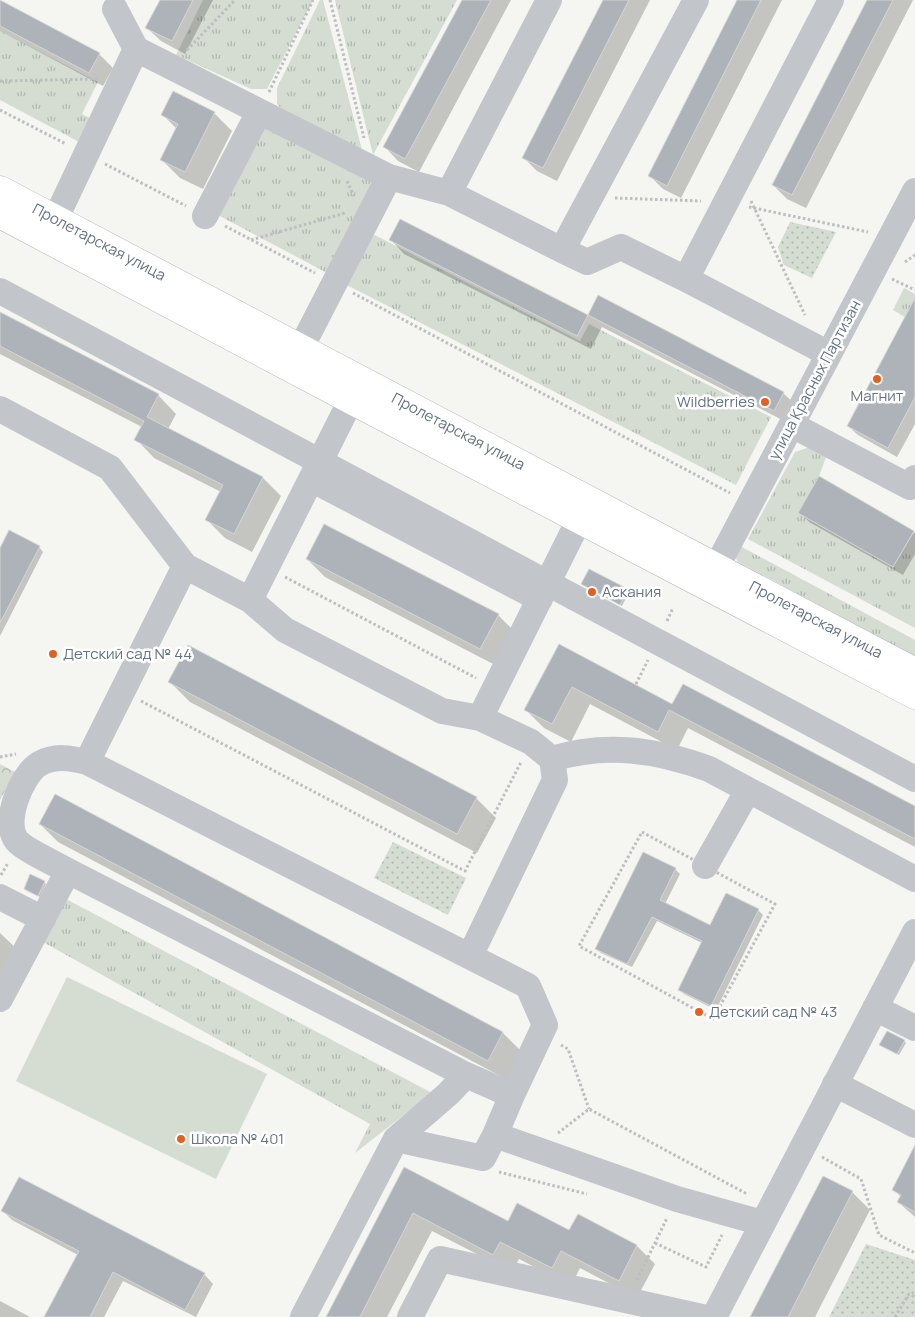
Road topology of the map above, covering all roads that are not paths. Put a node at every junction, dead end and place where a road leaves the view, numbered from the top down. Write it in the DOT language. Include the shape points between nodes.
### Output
graph roads {
  1 [pos="549,0"];
  2 [pos="696,0"];
  3 [pos="831,0"];
  4 [pos="111,3"];
  5 [pos="136,49"];
  6 [pos="259,112"];
  7 [pos="380,173"];
  8 [pos="0,190"];
  9 [pos="449,192"];
  10 [pos="915,192"];
  11 [pos="0,214"];
  12 [pos="206,216"];
  13 [pos="56,218"];
  14 [pos="562,250"];
  15 [pos="686,279"];
  16 [pos="0,291"];
  17 [pos="301,348"];
  18 [pos="829,354"];
  19 [pos="351,400"];
  20 [pos="0,409"];
  21 [pos="792,425"];
  22 [pos="316,470"];
  23 [pos="915,478"];
  24 [pos="579,520"];
  25 [pos="185,566"];
  26 [pos="716,568"];
  27 [pos="544,590"];
  28 [pos="250,600"];
  29 [pos="915,672"];
  30 [pos="915,694"];
  31 [pos="480,718"];
  32 [pos="552,759"];
  33 [pos="87,762"];
  34 [pos="915,779"];
  35 [pos="748,790"];
  36 [pos="705,866"];
  37 [pos="68,871"];
  38 [pos="915,879"];
  39 [pos="0,897"];
  40 [pos="43,919"];
  41 [pos="915,932"];
  42 [pos="470,956"];
  43 [pos="0,999"];
  44 [pos="876,1008"];
  45 [pos="915,1028"];
  46 [pos="466,1075"];
  47 [pos="835,1084"];
  48 [pos="512,1095"];
  49 [pos="915,1125"];
  50 [pos="495,1135"];
  51 [pos="396,1139"];
  52 [pos="755,1221"];
  53 [pos="303,1317"];
  54 [pos="410,1317"];
  55 [pos="702,1317"];
  56 [pos="714,1317"];
  1 -- 9 [label="street"];
  2 -- 14 [label="street"];
  3 -- 15 [label="street"];
  4 -- 5 [label="street"];
  5 -- 6 [label="street"];
  5 -- 13 [label="street"];
  6 -- 7 [label="street"];
  6 -- 12 [label="street"];
  7 -- 9 [label="street"];
  7 -- 17 [label="street" via="334,283"];
  8 -- 13 [label="main road, Пролетарская улица"];
  9 -- 14 [label="street"];
  10 -- 18 [label="street, улица Красных Партизан"];
  11 -- 19 [label="main road, Пролетарская улица"];
  13 -- 17 [label="main road, Пролетарская улица"];
  14 -- 15 [label="street" via="587,262 621,247"];
  15 -- 18 [label="street"];
  16 -- 22 [label="street"];
  17 -- 26 [label="main road, Пролетарская улица"];
  18 -- 21 [label="street, улица Красных Партизан"];
  19 -- 22 [label="street"];
  19 -- 24 [label="main road, Пролетарская улица"];
  20 -- 25 [label="street" via="110,468"];
  21 -- 23 [label="street" via="910,487"];
  21 -- 26 [label="street, улица Красных Партизан"];
  22 -- 27 [label="street"];
  22 -- 28 [label="street"];
  24 -- 27 [label="street"];
  24 -- 30 [label="main road, Пролетарская улица"];
  25 -- 28 [label="street"];
  25 -- 33 [label="street"];
  26 -- 29 [label="main road, Пролетарская улица"];
  27 -- 31 [label="street"];
  27 -- 34 [label="street"];
  28 -- 31 [label="street" via="285,630 442,711"];
  31 -- 32 [label="street" via="531,742"];
  32 -- 35 [label="street" via="569,753 632,748 674,757 708,769"];
  32 -- 42 [label="street" via="555,780"];
  33 -- 37 [label="street" via="63,757 38,765 28,777 11,811 11,829 18,842"];
  33 -- 42 [label="street"];
  35 -- 36 [label="street"];
  35 -- 38 [label="street"];
  37 -- 40 [label="street"];
  37 -- 46 [label="street"];
  39 -- 40 [label="street"];
  40 -- 43 [label="street"];
  41 -- 44 [label="street"];
  42 -- 48 [label="street" via="528,986 545,1025"];
  44 -- 45 [label="street"];
  44 -- 47 [label="street"];
  46 -- 48 [label="street"];
  46 -- 51 [label="street"];
  47 -- 49 [label="street"];
  47 -- 52 [label="street" via="802,1146"];
  48 -- 50 [label="street"];
  50 -- 51 [label="street" via="483,1158"];
  50 -- 52 [label="street" via="677,1199"];
  51 -- 53 [label="street"];
  52 -- 56 [label="street"];
  54 -- 55 [label="street" via="440,1260"];
}
